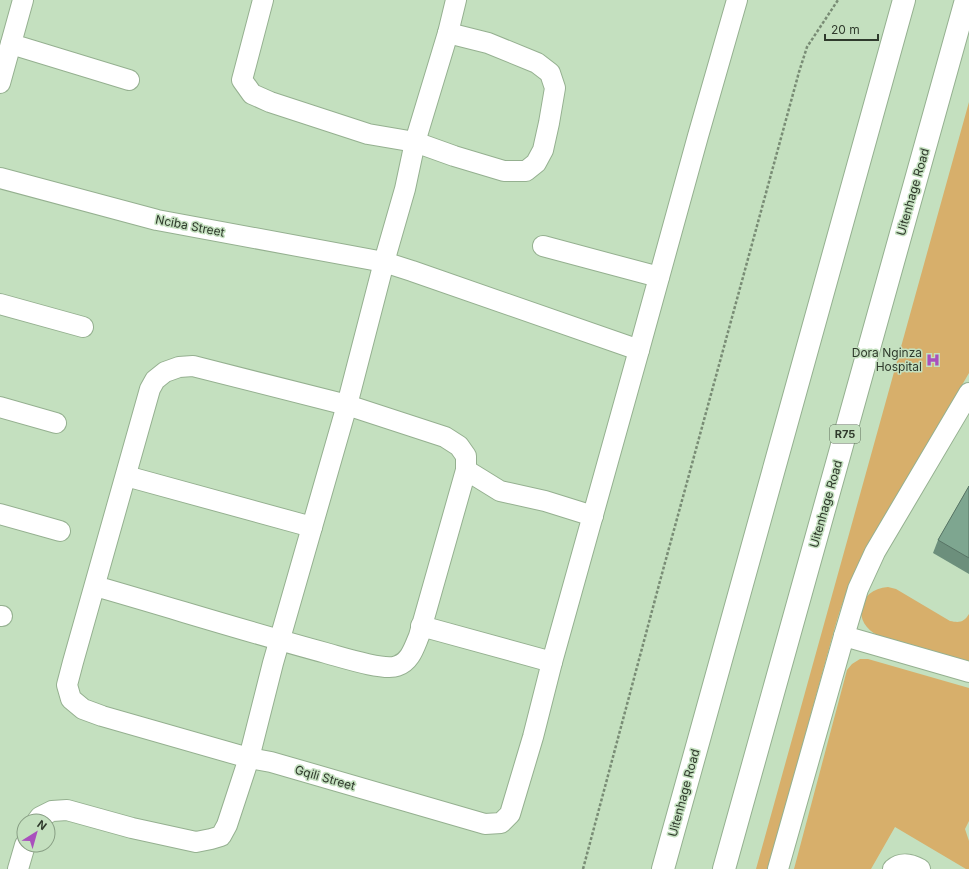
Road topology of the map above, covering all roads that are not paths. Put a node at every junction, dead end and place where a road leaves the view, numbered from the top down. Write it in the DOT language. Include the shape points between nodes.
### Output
graph roads {
  1 [pos="24,0"];
  2 [pos="263,0"];
  3 [pos="456,0"];
  4 [pos="738,0"];
  5 [pos="904,0"];
  6 [pos="966,0"];
  7 [pos="448,33"];
  8 [pos="11,44"];
  9 [pos="129,80"];
  10 [pos="0,83"];
  11 [pos="415,142"];
  12 [pos="0,178"];
  13 [pos="543,246"];
  14 [pos="384,262"];
  15 [pos="659,277"];
  16 [pos="0,304"];
  17 [pos="83,327"];
  18 [pos="639,350"];
  19 [pos="969,393"];
  20 [pos="347,405"];
  21 [pos="0,408"];
  22 [pos="56,423"];
  23 [pos="466,470"];
  24 [pos="126,476"];
  25 [pos="0,514"];
  26 [pos="593,516"];
  27 [pos="312,527"];
  28 [pos="60,531"];
  29 [pos="95,586"];
  30 [pos="421,626"];
  31 [pos="844,636"];
  32 [pos="280,640"];
  33 [pos="552,662"];
  34 [pos="969,672"];
  35 [pos="249,758"];
  36 [pos="49,813"];
  37 [pos="23,853"];
  38 [pos="18,869"];
  39 [pos="663,869"];
  40 [pos="724,869"];
  41 [pos="778,869"];
  42 [pos="893,869"];
  43 [pos="920,869"];
  1 -- 8 [label="street"];
  2 -- 11 [label="street" via="242,80 252,94 368,134"];
  3 -- 7 [label="street"];
  4 -- 15 [label="street, Gqili Street"];
  5 -- 39 [label="main road, Uitenhage Road"];
  6 -- 40 [label="main road, Uitenhage Road / R75"];
  7 -- 11 [label="street"];
  7 -- 11 [label="street" via="488,43 537,63 550,73 555,88 543,150 536,164 526,171 504,171"];
  8 -- 9 [label="street"];
  8 -- 10 [label="street"];
  11 -- 14 [label="street" via="405,189"];
  12 -- 14 [label="street, Nciba Street" via="157,220"];
  13 -- 15 [label="street"];
  14 -- 18 [label="street, Nciba Street"];
  14 -- 20 [label="street"];
  15 -- 18 [label="street, Gqili Street"];
  16 -- 17 [label="street"];
  18 -- 26 [label="street, Gqili Street"];
  19 -- 31 [label="street" via="875,552 858,589"];
  20 -- 23 [label="street, Gqili Street" via="445,437 459,446 466,456"];
  20 -- 24 [label="street, Gqili Street" via="193,366 179,367 165,372 155,380 150,389"];
  20 -- 27 [label="street"];
  21 -- 22 [label="street"];
  23 -- 26 [label="street" via="500,491 545,501"];
  23 -- 30 [label="street"];
  24 -- 27 [label="street"];
  24 -- 29 [label="street, Gqili Street"];
  25 -- 28 [label="street"];
  26 -- 33 [label="street, Gqili Street"];
  27 -- 32 [label="street"];
  29 -- 32 [label="street"];
  29 -- 35 [label="street, Gqili Street" via="67,685 71,699 83,709 102,716"];
  30 -- 32 [label="street" via="412,653 406,661 396,667 384,668"];
  30 -- 33 [label="street"];
  31 -- 34 [label="street"];
  31 -- 41 [label="street"];
  32 -- 35 [label="street"];
  33 -- 35 [label="street, Gqili Street" via="510,814 501,822 485,824 272,762"];
  35 -- 36 [label="street" via="227,825 221,836 211,840 196,842 67,810"];
  37 -- 38 [label="street"];
  42 -- 43 [label="street" via="904,864"];
}
